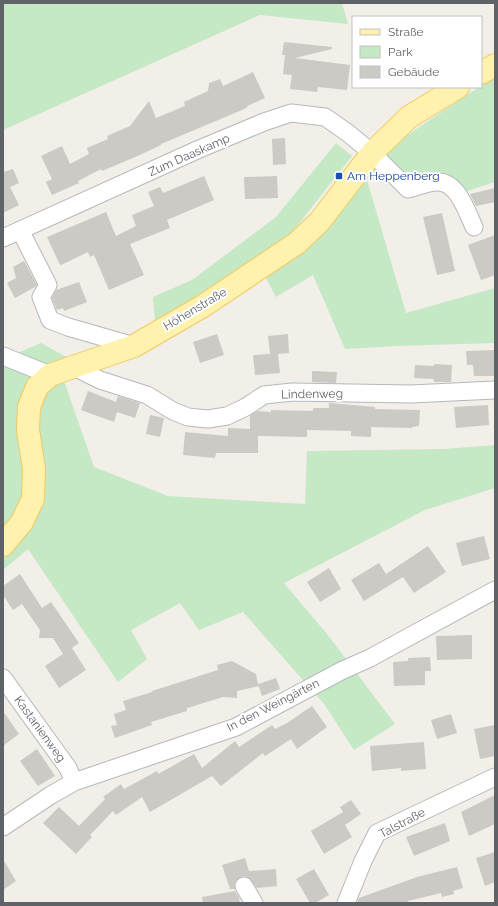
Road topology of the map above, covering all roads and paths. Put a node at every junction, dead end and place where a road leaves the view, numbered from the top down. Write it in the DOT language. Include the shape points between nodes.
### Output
graph roads {
  1 [pos="495,65"];
  2 [pos="482,72"];
  3 [pos="456,88"];
  4 [pos="372,153"];
  5 [pos="474,227"];
  6 [pos="20,230"];
  7 [pos="3,238"];
  8 [pos="134,346"];
  9 [pos="3,356"];
  10 [pos="74,366"];
  11 [pos="50,375"];
  12 [pos="495,390"];
  13 [pos="3,545"];
  14 [pos="495,590"];
  15 [pos="3,678"];
  16 [pos="495,777"];
  17 [pos="74,782"];
  18 [pos="3,827"];
  19 [pos="244,886"];
  20 [pos="254,903"];
  21 [pos="346,903"];
  1 -- 2 [label="main road"];
  3 -- 4 [label="main road, Höhenstraße" via="410,117"];
  4 -- 5 [label="street, Zum Daaskamp" via="408,189 439,182 449,186 460,195"];
  4 -- 6 [label="street, Zum Daaskamp" via="325,117 291,113 197,150"];
  4 -- 8 [label="main road, Höhenstraße" via="320,221 297,243 203,306"];
  6 -- 7 [label="street, Zum Daaskamp"];
  6 -- 8 [label="street" via="48,285 41,297 50,320"];
  8 -- 10 [label="main road, Höhenstraße"];
  9 -- 11 [label="street"];
  10 -- 11 [label="main road, Höhenstraße"];
  10 -- 12 [label="street, Lindenweg" via="100,380 147,395 188,417 208,419 227,416 264,395 292,392 411,394"];
  11 -- 13 [label="main road, Höhenstraße" via="37,387 29,407 28,430 34,470 33,499 22,522"];
  14 -- 17 [label="street, In den Weingärten" via="370,658 236,726"];
  15 -- 17 [label="street, Kastanienweg" via="68,768"];
  16 -- 21 [label="street, Talstraße" via="377,833"];
  17 -- 18 [label="street, In den Weingärten"];
  19 -- 20 [label="street"];
}
